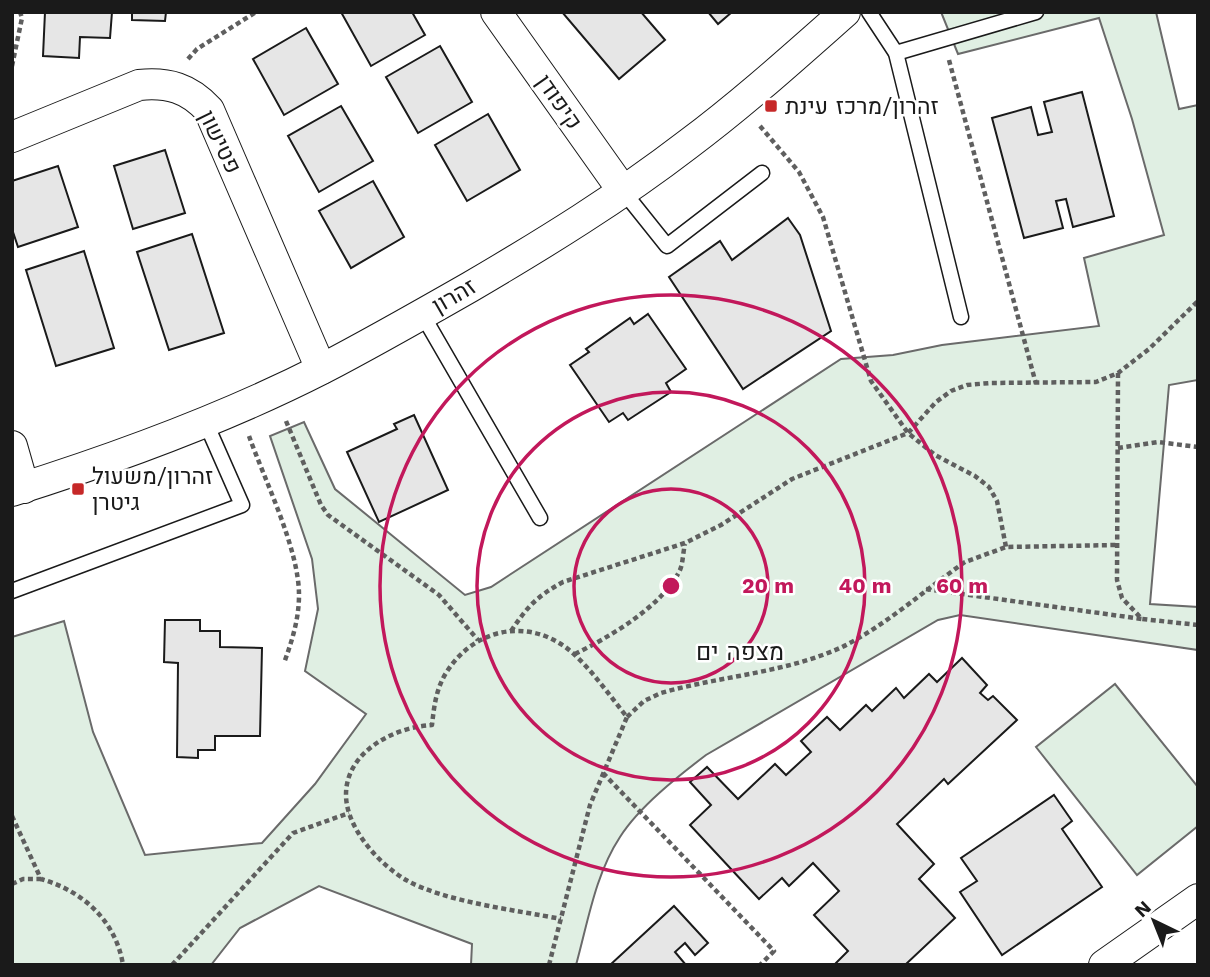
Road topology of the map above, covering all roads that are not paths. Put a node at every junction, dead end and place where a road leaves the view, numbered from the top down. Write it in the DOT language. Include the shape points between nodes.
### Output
graph roads {
  1 [pos="496,12"];
  2 [pos="845,12"];
  3 [pos="869,12"];
  4 [pos="1036,12"];
  5 [pos="896,53"];
  6 [pos="12,137"];
  7 [pos="762,173"];
  8 [pos="623,191"];
  9 [pos="422,314"];
  10 [pos="961,317"];
  11 [pos="321,369"];
  12 [pos="205,421"];
  13 [pos="12,446"];
  14 [pos="18,489"];
  15 [pos="540,518"];
  16 [pos="12,591"];
  17 [pos="1198,899"];
  18 [pos="1104,965"];
  1 -- 8 [label="street, קיפודן"];
  2 -- 8 [label="street, זהרון" via="740,103"];
  3 -- 5 [label="lane"];
  4 -- 5 [label="lane"];
  5 -- 10 [label="lane"];
  6 -- 11 [label="street, פטישון" via="139,85 159,83 198,98 209,110"];
  7 -- 8 [label="lane" via="667,246"];
  8 -- 9 [label="street, זהרון"];
  9 -- 11 [label="street, זהרון"];
  9 -- 15 [label="lane"];
  11 -- 12 [label="street, זהרון"];
  12 -- 14 [label="street, זהרון"];
  12 -- 16 [label="lane" via="242,505"];
  13 -- 14 [label="street"];
  17 -- 18 [label="street"];
}
